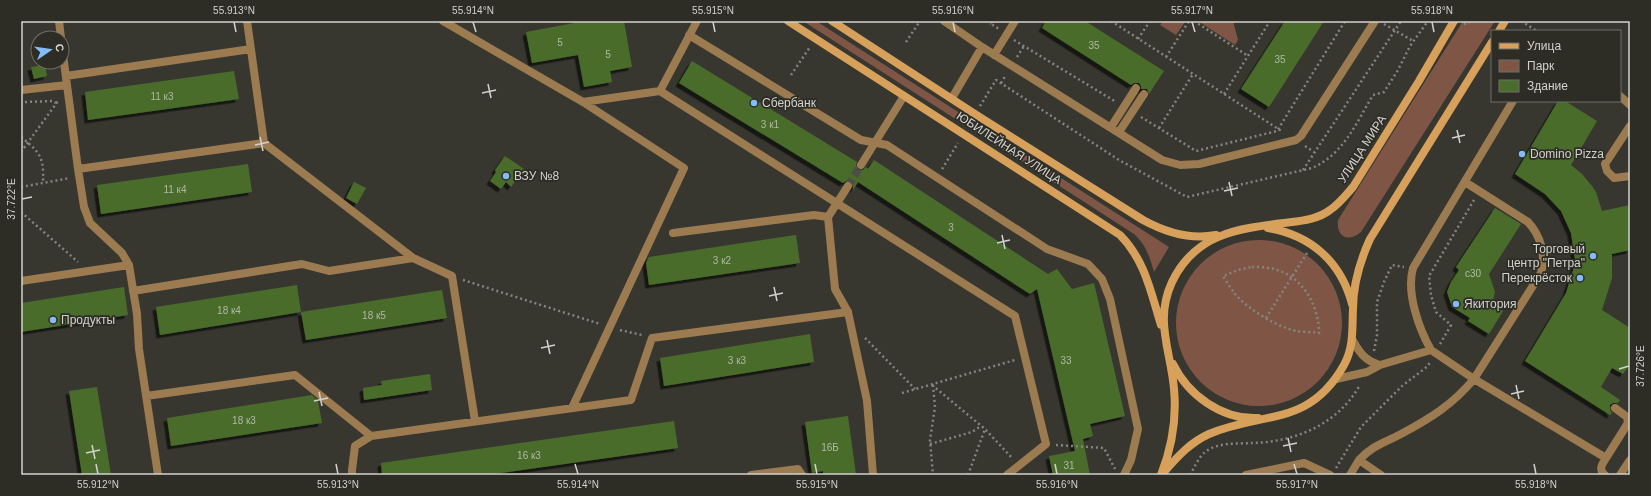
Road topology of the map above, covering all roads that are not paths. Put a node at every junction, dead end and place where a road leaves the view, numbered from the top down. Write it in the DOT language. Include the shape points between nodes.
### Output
graph roads {
  1 [pos="247,21"];
  2 [pos="697,21"];
  3 [pos="788,21"];
  4 [pos="832,21"];
  5 [pos="944,21"];
  6 [pos="1015,21"];
  7 [pos="1375,21"];
  8 [pos="1454,21"];
  9 [pos="1505,21"];
  10 [pos="446,22"];
  11 [pos="1500,30"];
  12 [pos="689,35"];
  13 [pos="1491,46"];
  14 [pos="982,47"];
  15 [pos="251,49"];
  16 [pos="994,55"];
  17 [pos="65,70"];
  18 [pos="66,76"];
  19 [pos="67,85"];
  20 [pos="1136,88"];
  21 [pos="21,90"];
  22 [pos="660,91"];
  23 [pos="1144,94"];
  24 [pos="904,96"];
  25 [pos="1621,97"];
  26 [pos="952,98"];
  27 [pos="583,102"];
  28 [pos="1512,102"];
  29 [pos="1630,105"];
  30 [pos="1630,126"];
  31 [pos="1111,127"];
  32 [pos="1119,132"];
  33 [pos="875,142"];
  34 [pos="264,143"];
  35 [pos="861,165"];
  36 [pos="78,173"];
  37 [pos="1630,176"];
  38 [pos="1465,182"];
  39 [pos="848,186"];
  40 [pos="838,204"];
  41 [pos="828,217"];
  42 [pos="1244,228"];
  43 [pos="673,233"];
  44 [pos="1226,233"];
  45 [pos="413,258"];
  46 [pos="129,265"];
  47 [pos="21,281"];
  48 [pos="133,291"];
  49 [pos="1353,308"];
  50 [pos="848,312"];
  51 [pos="1164,338"];
  52 [pos="1352,339"];
  53 [pos="1431,350"];
  54 [pos="1169,356"];
  55 [pos="1380,365"];
  56 [pos="1336,379"];
  57 [pos="1474,379"];
  58 [pos="146,396"];
  59 [pos="572,408"];
  60 [pos="1615,408"];
  61 [pos="1273,417"];
  62 [pos="475,421"];
  63 [pos="371,436"];
  64 [pos="1606,458"];
  65 [pos="1359,460"];
  66 [pos="1630,460"];
  67 [pos="158,475"];
  68 [pos="352,475"];
  69 [pos="751,475"];
  70 [pos="802,475"];
  71 [pos="873,475"];
  72 [pos="1007,475"];
  73 [pos="1124,475"];
  74 [pos="1161,475"];
  75 [pos="1246,475"];
  76 [pos="1330,475"];
  77 [pos="1350,475"];
  78 [pos="1381,475"];
  79 [pos="1605,475"];
  80 [pos="1620,475"];
  1 -- 15 [label="street"];
  2 -- 12 [label="street"];
  3 -- 24 [label="main road, ЮБИЛЕЙНАЯ УЛИЦА"];
  4 -- 26 [label="main road, ЮБИЛЕЙНАЯ УЛИЦА"];
  5 -- 14 [label="street"];
  6 -- 16 [label="street"];
  7 -- 32 [label="street" via="1296,140 1199,164 1180,165 1162,160"];
  8 -- 42 [label="main road, УЛИЦА МИРА" via="1370,160 1341,201 1316,217"];
  9 -- 11 [label="main road"];
  10 -- 27 [label="street"];
  12 -- 22 [label="street"];
  12 -- 33 [label="street" via="861,140"];
  13 -- 49 [label="main road, УЛИЦА МИРА" via="1370,239 1360,263"];
  14 -- 16 [label="street"];
  14 -- 26 [label="street"];
  15 -- 18 [label="street"];
  15 -- 34 [label="street"];
  16 -- 31 [label="street"];
  17 -- 18 [label="street"];
  18 -- 19 [label="street"];
  19 -- 21 [label="street"];
  19 -- 36 [label="street"];
  20 -- 31 [label="street"];
  22 -- 27 [label="street"];
  22 -- 40 [label="street"];
  23 -- 32 [label="street"];
  24 -- 33 [label="street"];
  24 -- 51 [label="main road, ЮБИЛЕЙНАЯ УЛИЦА" via="1120,235 1130,245 1144,270"];
  25 -- 29 [label="street"];
  26 -- 44 [label="main road, ЮБИЛЕЙНАЯ УЛИЦА" via="1154,226 1169,232 1198,237"];
  27 -- 59 [label="street" via="684,168"];
  28 -- 38 [label="street"];
  30 -- 37 [label="street" via="1605,168 1614,178"];
  31 -- 32 [label="street"];
  33 -- 35 [label="street"];
  33 -- 73 [label="street" via="887,145 1048,249 1088,264 1102,279 1110,299 1138,429 1131,460"];
  34 -- 36 [label="street"];
  34 -- 45 [label="street"];
  36 -- 46 [label="street" via="84,207 90,223 122,253"];
  38 -- 53 [label="street" via="1411,274 1411,291 1415,307"];
  38 -- 57 [label="street" via="1528,222 1536,234 1543,258 1538,280"];
  39 -- 40 [label="street"];
  40 -- 41 [label="street"];
  40 -- 72 [label="street" via="1015,316 1046,444"];
  41 -- 43 [label="street" via="814,215"];
  41 -- 50 [label="street" via="835,289"];
  42 -- 44 [label="main road, УЛИЦА МИРА"];
  42 -- 49 [label="main road, УЛИЦА МИРА" via="1282,230 1312,244 1330,259 1340,274"];
  44 -- 51 [label="main road, УЛИЦА МИРА" via="1209,241 1181,266 1166,300"];
  45 -- 48 [label="street" via="329,271 302,264"];
  45 -- 62 [label="street" via="452,276"];
  46 -- 47 [label="street"];
  46 -- 48 [label="street"];
  48 -- 58 [label="street"];
  49 -- 52 [label="main road, УЛИЦА МИРА"];
  50 -- 59 [label="street" via="652,338 631,400"];
  50 -- 71 [label="street" via="867,401"];
  51 -- 54 [label="main road, УЛИЦА МИРА"];
  52 -- 55 [label="street" via="1364,358"];
  52 -- 56 [label="main road, УЛИЦА МИРА" via="1345,363"];
  53 -- 55 [label="street"];
  53 -- 57 [label="street"];
  54 -- 61 [label="main road, УЛИЦА МИРА" via="1188,388 1218,410 1236,416"];
  54 -- 74 [label="main road, УЛИЦА МИРА" via="1175,419 1169,454"];
  55 -- 56 [label="street" via="1367,372"];
  56 -- 61 [label="main road, УЛИЦА МИРА" via="1308,405 1291,413"];
  57 -- 64 [label="street"];
  57 -- 65 [label="street" via="1445,408 1404,433 1372,448"];
  58 -- 63 [label="street" via="295,375"];
  58 -- 67 [label="street"];
  59 -- 62 [label="street"];
  60 -- 64 [label="street" via="1627,417 1628,423"];
  61 -- 74 [label="main road, УЛИЦА МИРА" via="1207,435 1189,446"];
  62 -- 63 [label="street"];
  63 -- 68 [label="street" via="355,446"];
  64 -- 79 [label="street" via="1601,468"];
  65 -- 77 [label="street"];
  65 -- 78 [label="street"];
  66 -- 80 [label="street"];
  69 -- 70 [label="street" via="798,469"];
  75 -- 76 [label="street" via="1304,463"];
}
